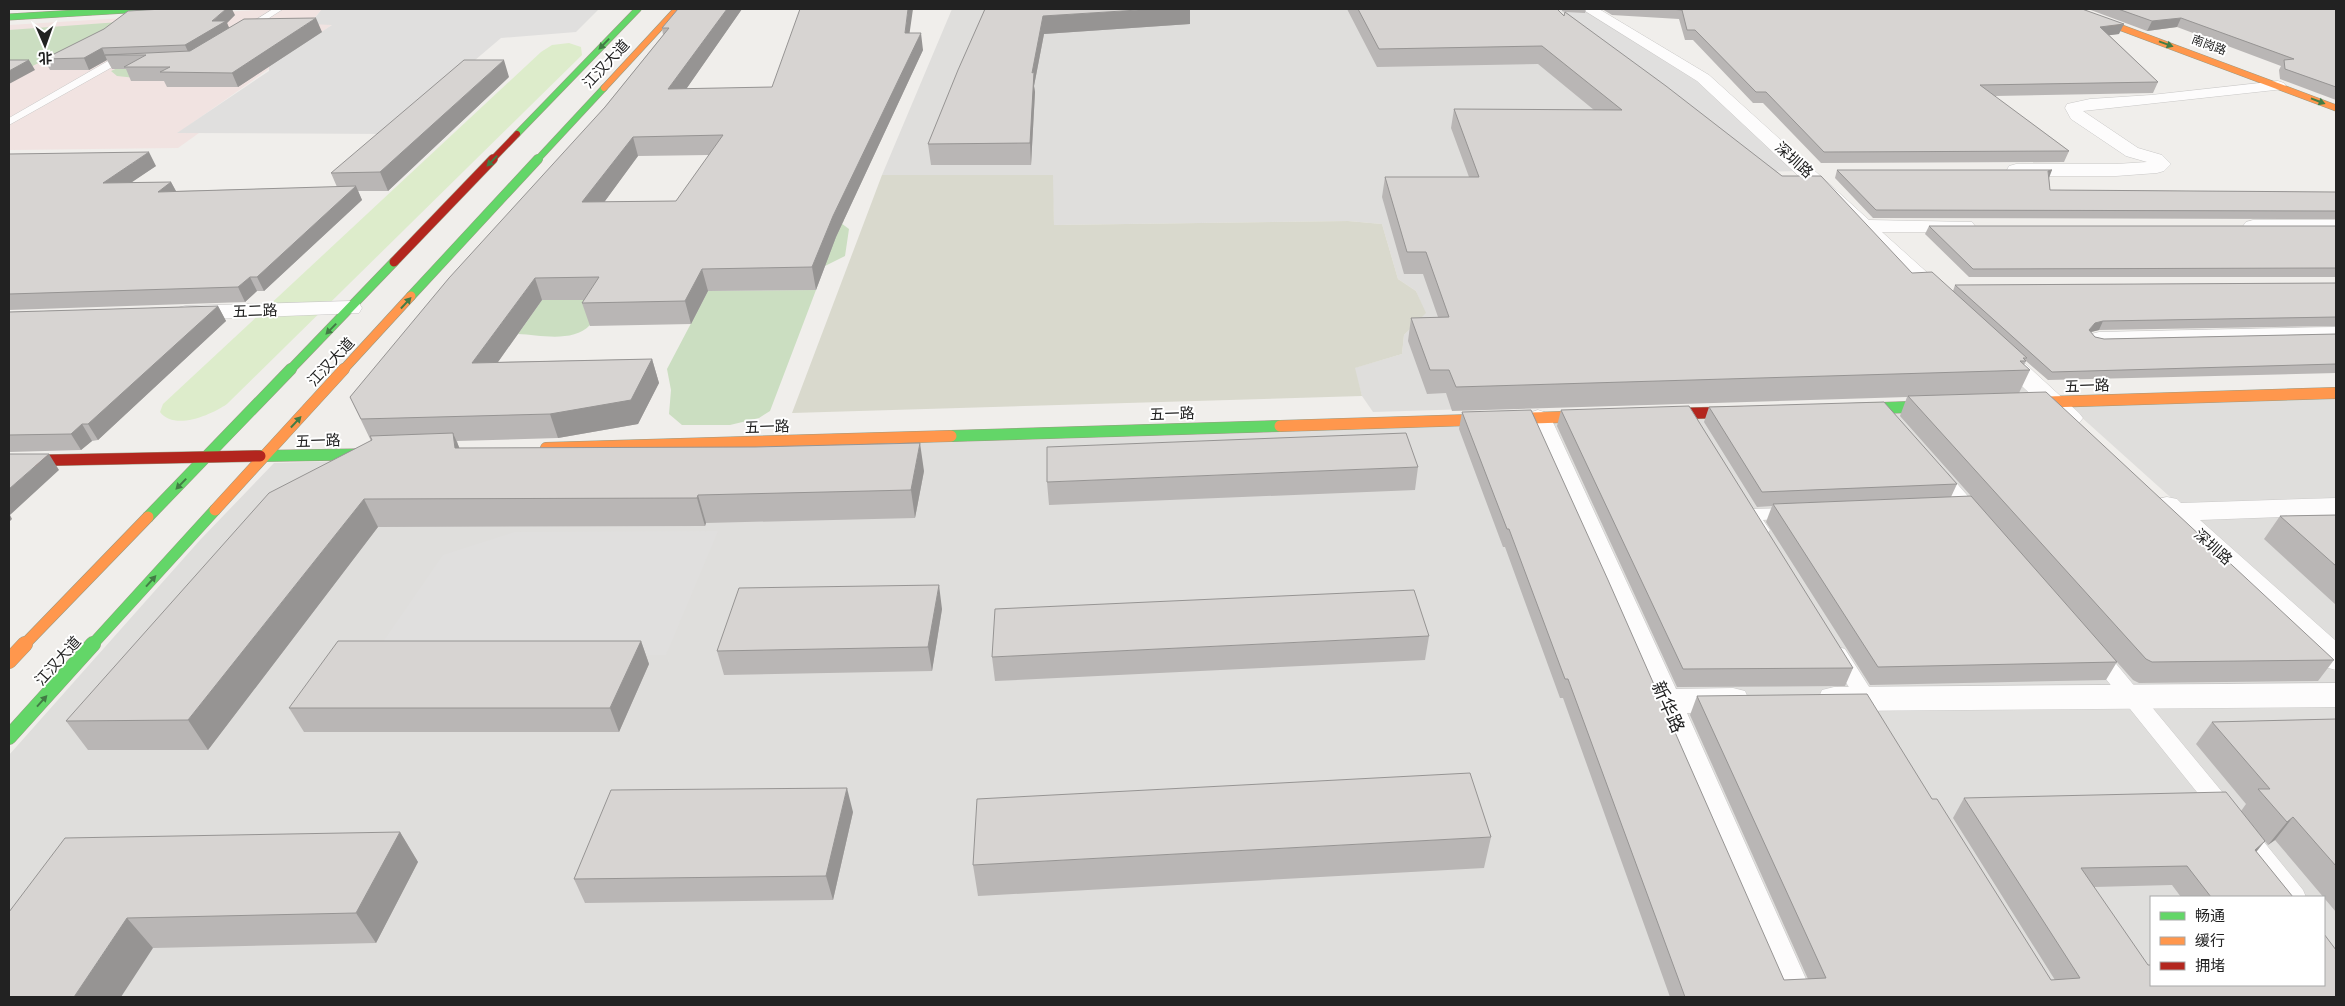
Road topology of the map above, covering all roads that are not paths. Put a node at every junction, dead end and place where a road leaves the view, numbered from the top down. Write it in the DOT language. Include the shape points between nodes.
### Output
graph roads {
  1 [pos="143,9"];
  2 [pos="279,9"];
  3 [pos="638,9"];
  4 [pos="677,9"];
  5 [pos="1589,9"];
  6 [pos="2071,9"];
  7 [pos="2097,9"];
  8 [pos="9,17"];
  9 [pos="232,37"];
  10 [pos="148,62"];
  11 [pos="2278,86"];
  12 [pos="2336,96"];
  13 [pos="2336,108"];
  14 [pos="9,122"];
  15 [pos="1999,170"];
  16 [pos="1865,226"];
  17 [pos="1983,226"];
  18 [pos="2238,226"];
  19 [pos="2336,226"];
  20 [pos="1928,286"];
  21 [pos="1958,286"];
  22 [pos="351,308"];
  23 [pos="1956,312"];
  24 [pos="165,313"];
  25 [pos="2336,334"];
  26 [pos="1984,337"];
  27 [pos="2099,339"];
  28 [pos="2336,393"];
  29 [pos="2053,402"];
  30 [pos="2006,404"];
  31 [pos="1948,405"];
  32 [pos="1882,408"];
  33 [pos="1843,409"];
  34 [pos="1756,411"];
  35 [pos="1689,414"];
  36 [pos="1642,415"];
  37 [pos="1604,416"];
  38 [pos="1538,418"];
  39 [pos="1894,422"];
  40 [pos="1699,430"];
  41 [pos="2089,434"];
  42 [pos="532,449"];
  43 [pos="393,453"];
  44 [pos="263,457"];
  45 [pos="206,458"];
  46 [pos="9,461"];
  47 [pos="1931,464"];
  48 [pos="2153,492"];
  49 [pos="1741,498"];
  50 [pos="1968,506"];
  51 [pos="2336,506"];
  52 [pos="1948,507"];
  53 [pos="1810,512"];
  54 [pos="2174,512"];
  55 [pos="1751,515"];
  56 [pos="1987,528"];
  57 [pos="1772,548"];
  58 [pos="2082,638"];
  59 [pos="1830,640"];
  60 [pos="2336,659"];
  61 [pos="9,661"];
  62 [pos="2336,694"];
  63 [pos="2133,696"];
  64 [pos="1809,699"];
  65 [pos="1761,700"];
  66 [pos="1665,701"];
  67 [pos="1874,711"];
  68 [pos="9,737"];
  69 [pos="2293,896"];
  70 [pos="1794,997"];
  1 -- 8 [label="main road"];
  2 -- 9 [label="lane"];
  3 -- 22 [label="main road, 江汉大道, one-way"];
  44 -- 4 [label="main road, 江汉大道, one-way"];
  5 -- 16 [label="street, 深圳路" via="1703,78 1815,171"];
  6 -- 11 [label="main road, 南岗路, one-way"];
  7 -- 12 [label="main road, 南岗路"];
  10 -- 14 [label="lane" via="112,63"];
  11 -- 13 [label="main road, 南岗路, one-way"];
  11 -- 15 [label="street" via="2073,108 2076,115 2132,152 2156,159 2162,164 2157,167"];
  16 -- 17 [label="street"];
  16 -- 20 [label="street, 深圳路"];
  18 -- 19 [label="street"];
  20 -- 21 [label="street"];
  20 -- 23 [label="street, 深圳路"];
  22 -- 24 [label="street, 五二路"];
  22 -- 45 [label="main road, 江汉大道, one-way"];
  25 -- 27 [label="street"];
  26 -- 29 [label="street"];
  28 -- 29 [label="main road, 五一路"];
  29 -- 30 [label="main road, 五一路"];
  29 -- 41 [label="street"];
  31 -- 32 [label="main road"];
  32 -- 33 [label="main road"];
  32 -- 39 [label="lane"];
  34 -- 35 [label="main road"];
  35 -- 36 [label="main road"];
  35 -- 40 [label="lane"];
  37 -- 38 [label="main road, 五一路"];
  38 -- 42 [label="main road, 五一路"];
  38 -- 66 [label="street, 新华路"];
  43 -- 44 [label="main road, 五一路"];
  44 -- 45 [label="main road, 五一路"];
  68 -- 44 [label="main road, 江汉大道, one-way"];
  45 -- 46 [label="main road, 五一路"];
  45 -- 61 [label="main road, 江汉大道, one-way"];
  47 -- 50 [label="lane"];
  48 -- 54 [label="street, 深圳路"];
  49 -- 55 [label="lane"];
  50 -- 52 [label="lane"];
  50 -- 56 [label="lane"];
  51 -- 54 [label="street"];
  53 -- 55 [label="lane"];
  54 -- 60 [label="street, 深圳路"];
  55 -- 57 [label="lane"];
  58 -- 63 [label="lane"];
  59 -- 67 [label="lane"];
  62 -- 63 [label="street"];
  63 -- 67 [label="street"];
  63 -- 69 [label="lane"];
  64 -- 67 [label="street"];
  65 -- 66 [label="street"];
  66 -- 70 [label="street, 新华路"];
}
